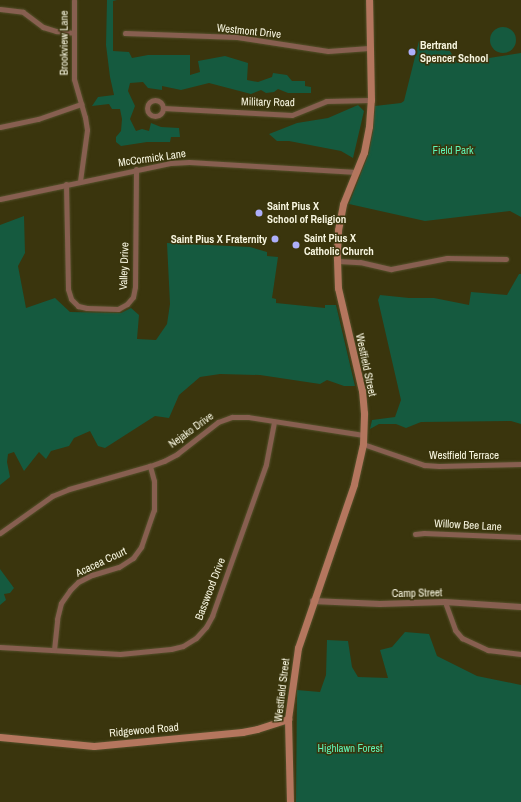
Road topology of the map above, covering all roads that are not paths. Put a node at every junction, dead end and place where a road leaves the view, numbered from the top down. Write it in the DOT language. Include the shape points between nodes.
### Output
graph roads {
  1 [pos="74,0"];
  2 [pos="369,0"];
  3 [pos="0,9"];
  4 [pos="74,33"];
  5 [pos="125,33"];
  6 [pos="370,48"];
  7 [pos="371,100"];
  8 [pos="81,104"];
  9 [pos="163,108"];
  10 [pos="0,127"];
  11 [pos="136,169"];
  12 [pos="357,172"];
  13 [pos="80,181"];
  14 [pos="66,184"];
  15 [pos="0,199"];
  16 [pos="506,259"];
  17 [pos="338,261"];
  18 [pos="274,422"];
  19 [pos="363,435"];
  20 [pos="363,444"];
  21 [pos="521,464"];
  22 [pos="150,466"];
  23 [pos="0,533"];
  24 [pos="415,534"];
  25 [pos="521,537"];
  26 [pos="313,601"];
  27 [pos="445,602"];
  28 [pos="521,607"];
  29 [pos="0,646"];
  30 [pos="54,650"];
  31 [pos="521,654"];
  32 [pos="288,719"];
  33 [pos="0,737"];
  34 [pos="290,802"];
  1 -- 4 [label="street, Brookview Lane"];
  2 -- 6 [label="main road, Westfield Street"];
  3 -- 4 [label="street" via="23,12 44,27"];
  4 -- 8 [label="street, Brookview Lane" via="74,79"];
  5 -- 6 [label="street, Westmont Drive" via="237,37 328,51"];
  6 -- 7 [label="main road, Westfield Street"];
  7 -- 9 [label="street, Military Road" via="326,101 292,115"];
  7 -- 12 [label="main road, Westfield Street" via="367,133"];
  8 -- 10 [label="street" via="38,119"];
  8 -- 13 [label="street, Brookview Lane" via="87,130"];
  11 -- 12 [label="street, McCormick Lane" via="189,162"];
  11 -- 13 [label="street, McCormick Lane"];
  11 -- 14 [label="street, Valley Drive" via="135,288 128,304 118,309 87,308 78,306 71,299 68,289"];
  12 -- 17 [label="main road, Westfield Street" via="343,204 337,240"];
  13 -- 14 [label="street, McCormick Lane"];
  14 -- 15 [label="street, McCormick Lane"];
  16 -- 17 [label="street" via="447,258 391,269 360,262"];
  17 -- 19 [label="main road, Westfield Street" via="338,288 362,391"];
  18 -- 19 [label="street, Nejako Drive"];
  18 -- 22 [label="street, Nejako Drive" via="232,417 218,422 177,454"];
  18 -- 30 [label="street, Basswood Drive" via="266,464 206,627 190,642 171,649 120,654"];
  19 -- 20 [label="main road, Westfield Street"];
  20 -- 21 [label="street, Westfield Terrace" via="424,465"];
  20 -- 26 [label="main road, Westfield Street" via="354,484"];
  22 -- 23 [label="street, Nejako Drive" via="68,489 52,496"];
  22 -- 30 [label="street, Acacea Court" via="154,481 154,510 141,546 133,558 119,567 92,575 78,582 70,590 61,603"];
  24 -- 25 [label="street, Willow Bee Lane"];
  26 -- 27 [label="street, Camp Street" via="380,604"];
  26 -- 32 [label="main road, Westfield Street" via="298,648"];
  27 -- 28 [label="street, Camp Street"];
  27 -- 31 [label="street" via="455,630 462,638 488,650"];
  29 -- 30 [label="street, Basswood Drive"];
  32 -- 33 [label="main road, Ridgewood Road" via="257,730 94,746"];
  32 -- 34 [label="main road, Westfield Street"];
}
